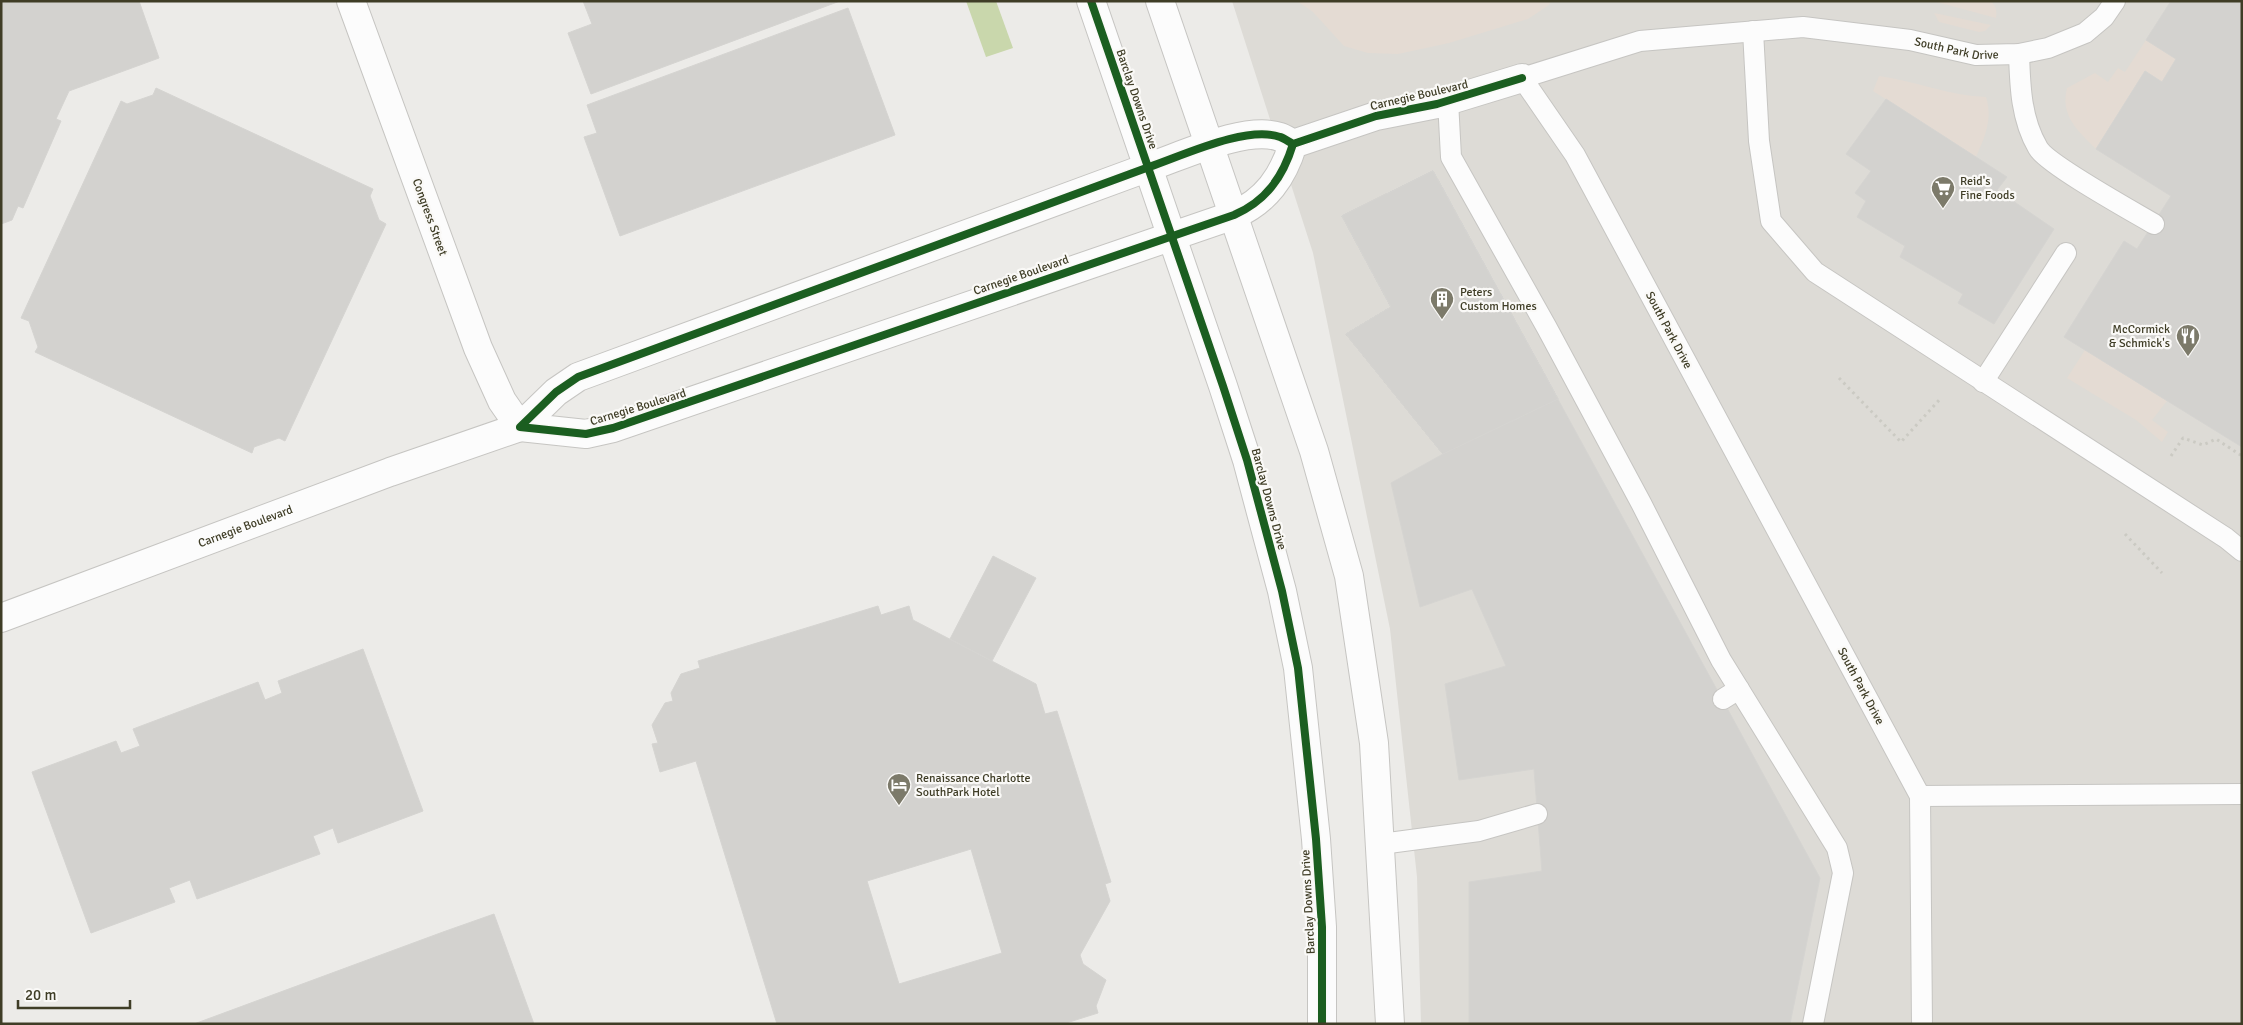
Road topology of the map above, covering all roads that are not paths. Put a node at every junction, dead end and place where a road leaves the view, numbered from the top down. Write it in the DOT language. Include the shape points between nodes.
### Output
graph roads {
  1 [pos="351,1"];
  2 [pos="1091,1"];
  3 [pos="1160,1"];
  4 [pos="2115,1"];
  5 [pos="1753,31"];
  6 [pos="2019,54"];
  7 [pos="1522,78"];
  8 [pos="1448,101"];
  9 [pos="1293,144"];
  10 [pos="1210,146"];
  11 [pos="1149,167"];
  12 [pos="1234,215"];
  13 [pos="2154,224"];
  14 [pos="1172,234"];
  15 [pos="2066,253"];
  16 [pos="1983,382"];
  17 [pos="520,427"];
  18 [pos="2242,551"];
  19 [pos="1,618"];
  20 [pos="2242,794"];
  21 [pos="1920,796"];
  22 [pos="1537,814"];
  23 [pos="1381,844"];
  24 [pos="1322,1024"];
  25 [pos="1390,1024"];
  26 [pos="1813,1024"];
  27 [pos="1922,1024"];
  1 -- 17 [label="street, Congress Street" via="478,348 502,401"];
  2 -- 11 [label="street, Barclay Downs Drive"];
  3 -- 10 [label="street"];
  4 -- 6 [label="lane, South Park Drive" via="2104,17 2085,33 2048,48"];
  5 -- 6 [label="lane, South Park Drive" via="1803,27 1910,40 1976,55"];
  5 -- 7 [label="lane, South Park Drive" via="1640,41"];
  5 -- 16 [label="lane" via="1758,141 1771,221 1815,272"];
  6 -- 13 [label="lane" via="2025,120 2039,150 2062,168"];
  7 -- 8 [label="street, Carnegie Boulevard"];
  7 -- 21 [label="lane, South Park Drive" via="1575,155"];
  8 -- 9 [label="street, Carnegie Boulevard" via="1376,116"];
  8 -- 26 [label="lane" via="1451,157 1641,503 1721,660 1731,694 1837,848 1844,873"];
  9 -- 10 [label="street, Carnegie Boulevard" via="1279,136 1264,135 1240,137"];
  9 -- 12 [label="street, Carnegie Boulevard" via="1283,173 1276,182 1256,203"];
  10 -- 11 [label="street, Carnegie Boulevard"];
  10 -- 12 [label="street"];
  11 -- 14 [label="street, Barclay Downs Drive"];
  11 -- 17 [label="street, Carnegie Boulevard" via="589,373 556,392"];
  12 -- 14 [label="street, Carnegie Boulevard"];
  12 -- 23 [label="street" via="1314,451 1349,576 1374,743"];
  14 -- 17 [label="street, Carnegie Boulevard" via="606,430 586,434"];
  14 -- 24 [label="street, Barclay Downs Drive" via="1247,460 1282,591 1298,668 1322,927"];
  15 -- 16 [label="lane"];
  16 -- 18 [label="lane"];
  17 -- 19 [label="street, Carnegie Boulevard" via="390,472"];
  20 -- 21 [label="lane"];
  21 -- 27 [label="lane, South Park Drive"];
  22 -- 23 [label="lane" via="1478,831"];
  23 -- 25 [label="street"];
}
